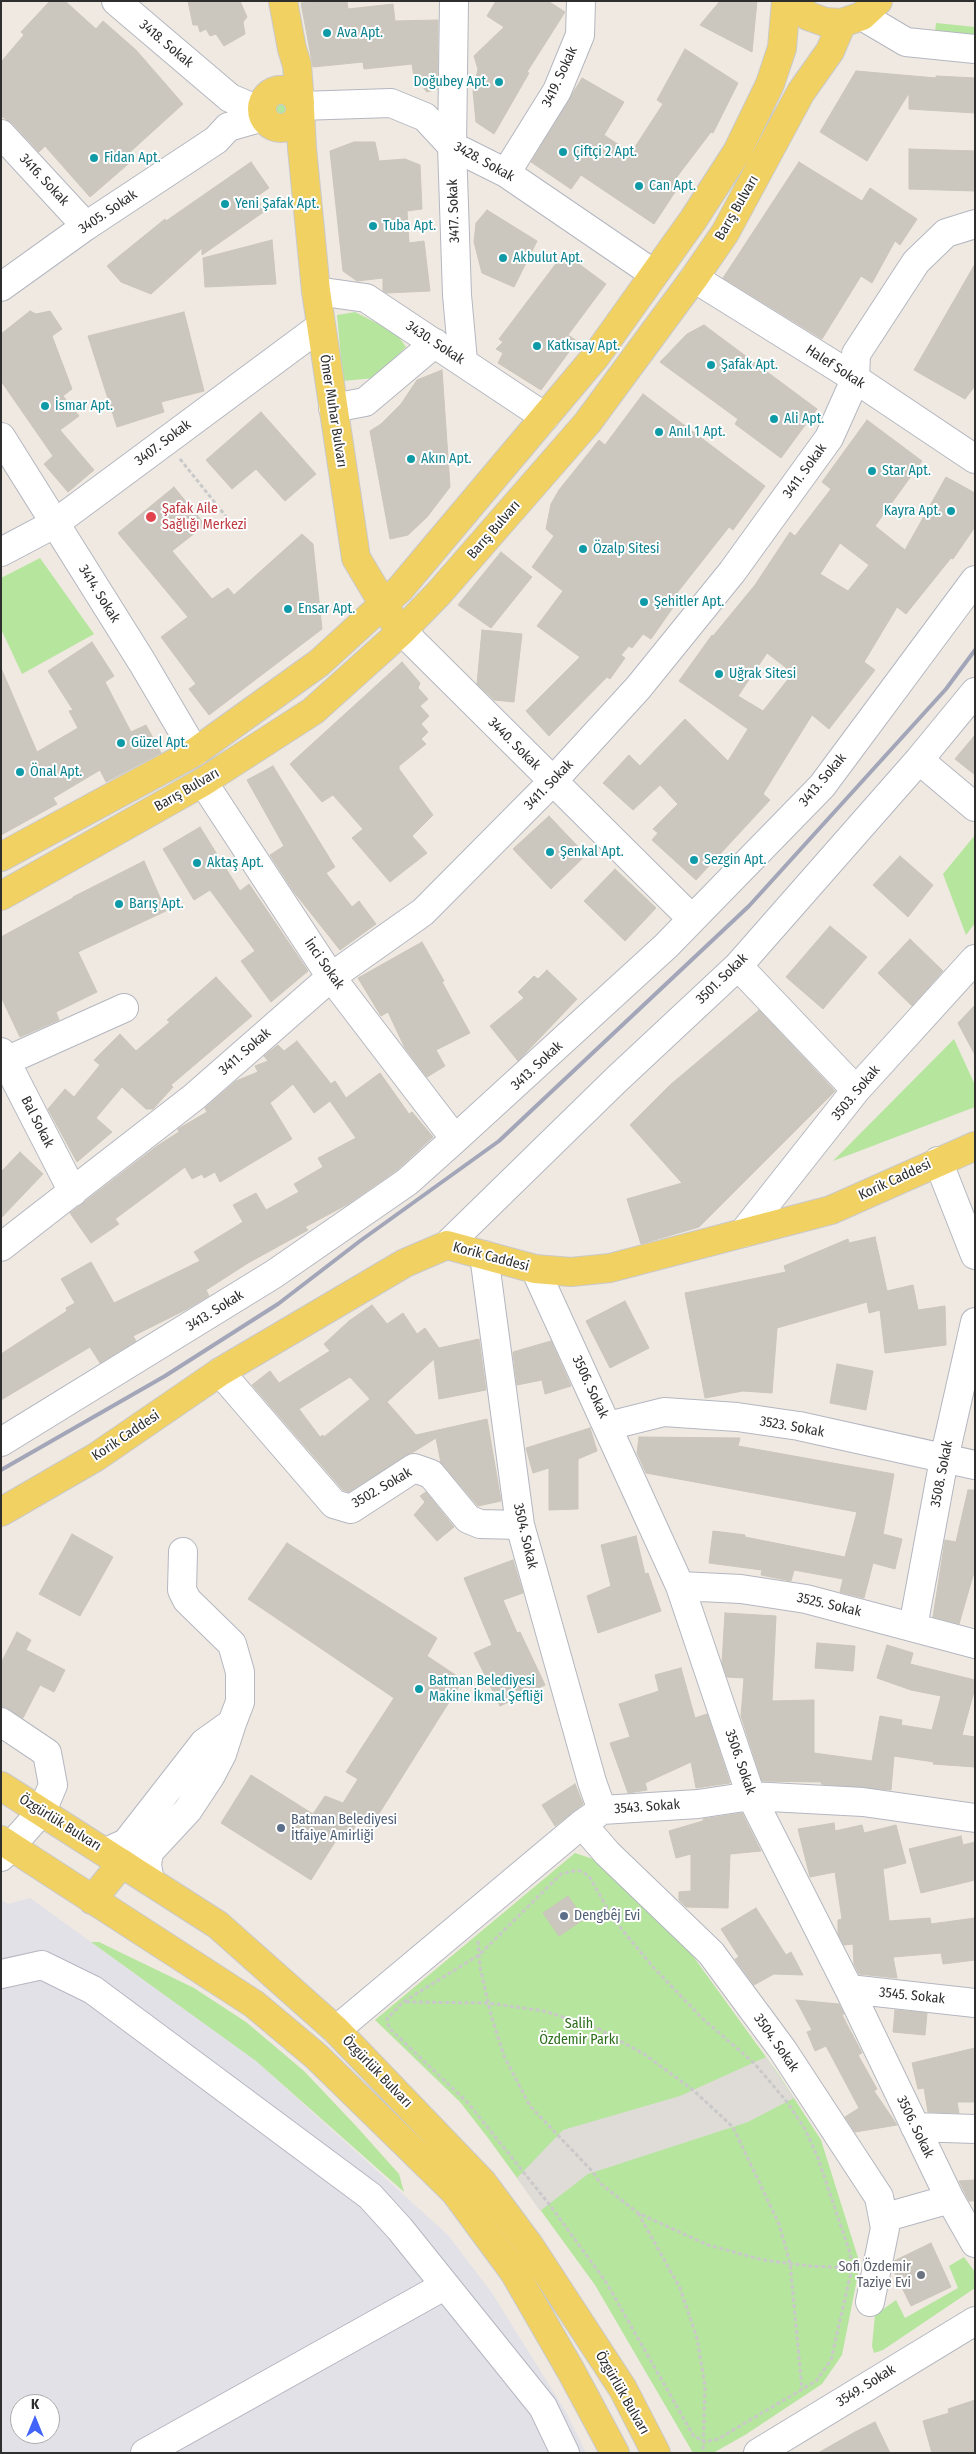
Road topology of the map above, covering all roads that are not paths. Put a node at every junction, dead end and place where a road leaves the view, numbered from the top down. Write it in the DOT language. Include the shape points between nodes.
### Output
graph roads {
  1 [pos="116,1"];
  2 [pos="283,1"];
  3 [pos="454,1"];
  4 [pos="786,1"];
  5 [pos="794,1"];
  6 [pos="581,2"];
  7 [pos="868,9"];
  8 [pos="292,49"];
  9 [pos="975,49"];
  10 [pos="300,106"];
  11 [pos="269,111"];
  12 [pos="1,134"];
  13 [pos="452,146"];
  14 [pos="506,173"];
  15 [pos="306,177"];
  16 [pos="975,224"];
  17 [pos="86,226"];
  18 [pos="654,274"];
  19 [pos="694,278"];
  20 [pos="1,287"];
  21 [pos="316,291"];
  22 [pos="320,326"];
  23 [pos="435,343"];
  24 [pos="463,361"];
  25 [pos="855,380"];
  26 [pos="333,408"];
  27 [pos="545,417"];
  28 [pos="1,437"];
  29 [pos="975,459"];
  30 [pos="54,524"];
  31 [pos="1,552"];
  32 [pos="975,580"];
  33 [pos="383,605"];
  34 [pos="402,631"];
  35 [pos="975,692"];
  36 [pos="195,752"];
  37 [pos="919,760"];
  38 [pos="203,782"];
  39 [pos="552,782"];
  40 [pos="975,808"];
  41 [pos="1,857"];
  42 [pos="1,896"];
  43 [pos="692,919"];
  44 [pos="975,959"];
  45 [pos="738,966"];
  46 [pos="331,976"];
  47 [pos="124,1008"];
  48 [pos="4,1056"];
  49 [pos="856,1090"];
  50 [pos="455,1139"];
  51 [pos="975,1146"];
  52 [pos="938,1161"];
  53 [pos="73,1192"];
  54 [pos="743,1233"];
  55 [pos="447,1245"];
  56 [pos="1,1247"];
  57 [pos="484,1255"];
  58 [pos="975,1256"];
  59 [pos="535,1269"];
  60 [pos="975,1322"];
  61 [pos="220,1372"];
  62 [pos="608,1426"];
  63 [pos="1,1442"];
  64 [pos="944,1459"];
  65 [pos="975,1465"];
  66 [pos="1,1512"];
  67 [pos="520,1525"];
  68 [pos="183,1552"];
  69 [pos="680,1586"];
  70 [pos="913,1627"];
  71 [pos="975,1644"];
  72 [pos="1,1722"];
  73 [pos="232,1723"];
  74 [pos="1,1786"];
  75 [pos="751,1796"];
  76 [pos="42,1811"];
  77 [pos="592,1817"];
  78 [pos="975,1818"];
  79 [pos="4,1848"];
  80 [pos="114,1857"];
  81 [pos="150,1881"];
  82 [pos="92,1900"];
  83 [pos="1,1974"];
  84 [pos="849,1989"];
  85 [pos="975,2002"];
  86 [pos="336,2030"];
  87 [pos="915,2127"];
  88 [pos="975,2129"];
  89 [pos="950,2198"];
  90 [pos="883,2218"];
  91 [pos="975,2243"];
  92 [pos="444,2286"];
  93 [pos="870,2302"];
  94 [pos="975,2321"];
  95 [pos="145,2453"];
  96 [pos="565,2453"];
  97 [pos="615,2453"];
  98 [pos="656,2453"];
  99 [pos="758,2453"];
  1 -- 11 [label="street, 3418. Sokak" via="217,87 253,96"];
  2 -- 8 [label="main road"];
  3 -- 13 [label="street, 3417. Sokak"];
  4 -- 18 [label="main road, Barış Bulvarı" via="782,48 766,92 737,152"];
  5 -- 7 [label="main road" via="808,16 824,22"];
  6 -- 14 [label="street, 3419. Sokak" via="580,34 557,91"];
  7 -- 9 [label="street" via="906,42"];
  7 -- 19 [label="main road, Barış Bulvarı" via="830,51 801,92 725,233"];
  8 -- 10 [label="main road, Ömer Muhar Bulvarı" via="297,65"];
  8 -- 11 [label="main road" via="287,74"];
  10 -- 11 [label="main road" via="299,116 290,126"];
  10 -- 13 [label="street, 3428. Sokak" via="391,103 425,117"];
  10 -- 15 [label="main road, Ömer Muhar Bulvarı"];
  11 -- 15 [label="main road" via="295,152"];
  11 -- 17 [label="street, 3405. Sokak" via="228,127 216,140"];
  12 -- 17 [label="street, 3416. Sokak"];
  13 -- 14 [label="street, 3428. Sokak"];
  13 -- 24 [label="street, 3417. Sokak" via="457,295"];
  14 -- 18 [label="street, 3428. Sokak"];
  15 -- 21 [label="main road, Ömer Muhar Bulvarı"];
  16 -- 25 [label="street, 3411. Sokak" via="946,233 916,262 856,354"];
  17 -- 20 [label="street, 3405. Sokak"];
  18 -- 27 [label="main road, Barış Bulvarı" via="596,356"];
  19 -- 25 [label="street, Halef Sokak"];
  19 -- 34 [label="main road, Barış Bulvarı" via="588,422"];
  21 -- 22 [label="main road, Ömer Muhar Bulvarı"];
  21 -- 23 [label="street, 3430. Sokak" via="366,298"];
  22 -- 26 [label="main road, Ömer Muhar Bulvarı"];
  22 -- 30 [label="street, 3407. Sokak"];
  23 -- 24 [label="street, 3430. Sokak"];
  23 -- 26 [label="street" via="365,402"];
  24 -- 27 [label="street, 3430. Sokak"];
  25 -- 29 [label="street, Halef Sokak"];
  25 -- 39 [label="street, 3411. Sokak" via="829,438 732,572 638,688"];
  26 -- 33 [label="main road, Ömer Muhar Bulvarı" via="356,558"];
  27 -- 33 [label="main road, Barış Bulvarı"];
  28 -- 30 [label="street, 3414. Sokak"];
  30 -- 31 [label="street, 3407. Sokak"];
  30 -- 36 [label="street, 3414. Sokak"];
  32 -- 43 [label="street, 3413. Sokak" via="822,786"];
  33 -- 34 [label="main road, Ömer Muhar Bulvarı"];
  33 -- 36 [label="main road, Barış Bulvarı" via="319,663"];
  34 -- 38 [label="main road, Barış Bulvarı" via="313,711"];
  34 -- 39 [label="street, 3440. Sokak"];
  35 -- 37 [label="street, 3501. Sokak"];
  36 -- 41 [label="main road, Barış Bulvarı"];
  37 -- 40 [label="street"];
  37 -- 45 [label="street, 3501. Sokak"];
  38 -- 42 [label="main road, Barış Bulvarı"];
  38 -- 46 [label="street, İnci Sokak"];
  39 -- 43 [label="street, 3440. Sokak"];
  39 -- 46 [label="street, 3411. Sokak" via="423,912"];
  43 -- 50 [label="street, 3413. Sokak"];
  44 -- 49 [label="street, 3503. Sokak"];
  45 -- 49 [label="street"];
  45 -- 55 [label="street, 3501. Sokak"];
  46 -- 50 [label="street, İnci Sokak"];
  46 -- 53 [label="street, 3411. Sokak" via="194,1097"];
  47 -- 48 [label="street"];
  48 -- 53 [label="street, Bal Sokak"];
  49 -- 54 [label="street, 3503. Sokak"];
  50 -- 63 [label="street, 3413. Sokak" via="407,1182 274,1274"];
  51 -- 52 [label="main road, Korik Caddesi"];
  52 -- 54 [label="main road, Korik Caddesi" via="831,1210"];
  52 -- 58 [label="street"];
  53 -- 56 [label="street, 3411. Sokak"];
  54 -- 59 [label="main road, Korik Caddesi" via="610,1268 571,1272"];
  55 -- 57 [label="main road, Korik Caddesi"];
  55 -- 61 [label="main road, Korik Caddesi" via="405,1262"];
  57 -- 59 [label="main road, Korik Caddesi"];
  57 -- 67 [label="street, 3504. Sokak"];
  59 -- 62 [label="street, 3506. Sokak"];
  60 -- 64 [label="street, 3508. Sokak"];
  61 -- 66 [label="main road, Korik Caddesi" via="96,1458"];
  61 -- 67 [label="street, 3502. Sokak" via="334,1504 351,1509 414,1468 431,1474 468,1519 480,1524"];
  62 -- 64 [label="street, 3523. Sokak" via="664,1412 737,1418 799,1426"];
  62 -- 69 [label="street, 3506. Sokak"];
  64 -- 65 [label="street, 3523. Sokak"];
  64 -- 70 [label="street, 3508. Sokak"];
  67 -- 77 [label="street, 3504. Sokak" via="592,1782"];
  68 -- 73 [label="street" via="182,1590 187,1600 232,1644 240,1672 240,1702"];
  69 -- 70 [label="street, 3525. Sokak" via="741,1589 806,1599"];
  69 -- 75 [label="street, 3506. Sokak"];
  70 -- 71 [label="street, 3525. Sokak"];
  72 -- 76 [label="street" via="47,1753 53,1785"];
  73 -- 80 [label="street" via="204,1743"];
  73 -- 81 [label="street" via="211,1775 188,1810 149,1852"];
  74 -- 76 [label="main road, Özgürlük Bulvarı"];
  75 -- 77 [label="street, 3543. Sokak"];
  75 -- 78 [label="street, 3543. Sokak" via="863,1802"];
  75 -- 84 [label="street, 3506. Sokak"];
  76 -- 79 [label="street"];
  76 -- 80 [label="main road, Özgürlük Bulvarı"];
  77 -- 86 [label="street"];
  77 -- 90 [label="street, 3504. Sokak" via="607,1853 711,1952 782,2049 879,2196"];
  79 -- 82 [label="main road"];
  80 -- 81 [label="main road, Özgürlük Bulvarı"];
  80 -- 82 [label="main road"];
  81 -- 86 [label="main road, Özgürlük Bulvarı" via="218,1925"];
  82 -- 97 [label="main road" via="254,2004 316,2056 454,2192 514,2272"];
  83 -- 92 [label="street" via="42,1965 92,1990 370,2196"];
  84 -- 85 [label="street, 3545. Sokak"];
  84 -- 87 [label="street, 3506. Sokak"];
  86 -- 98 [label="main road, Özgürlük Bulvarı" via="483,2183 529,2245 623,2389"];
  87 -- 88 [label="street"];
  87 -- 89 [label="street, 3506. Sokak"];
  89 -- 90 [label="street"];
  89 -- 91 [label="street, 3506. Sokak"];
  90 -- 93 [label="street, 3504. Sokak" via="885,2228 864,2268"];
  92 -- 95 [label="street"];
  92 -- 96 [label="street" via="543,2407"];
  94 -- 99 [label="street, 3549. Sokak"];
}
